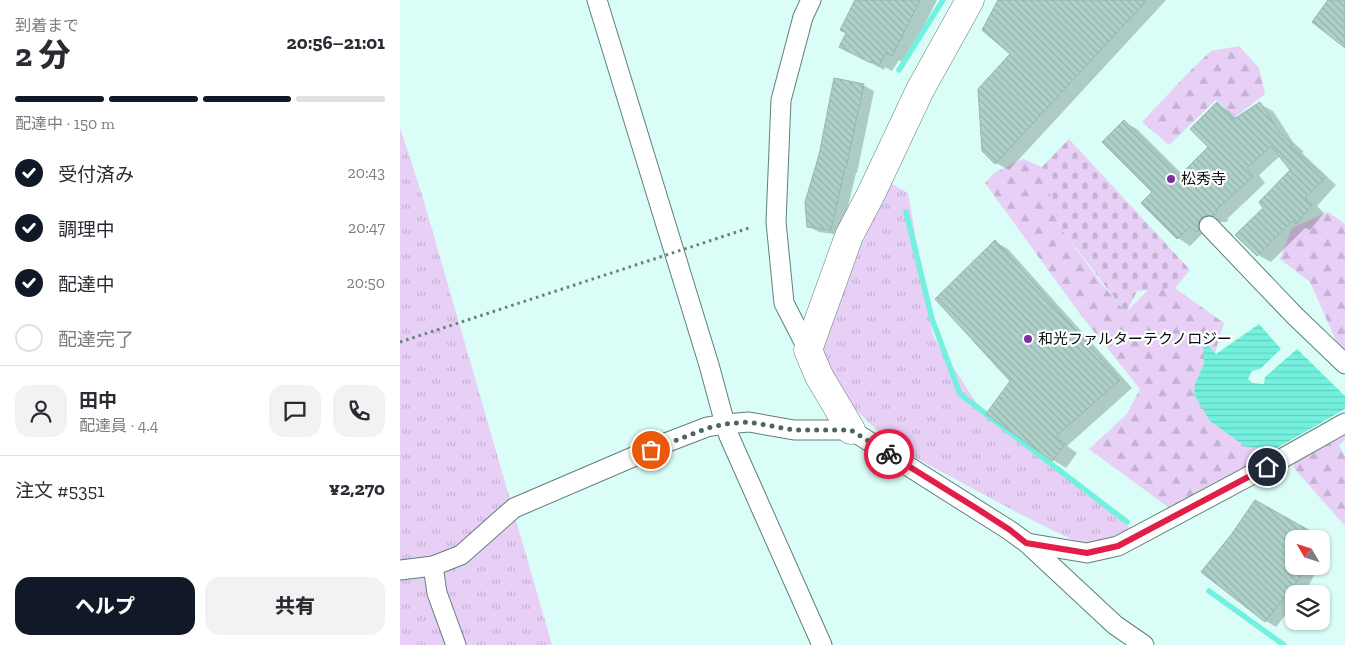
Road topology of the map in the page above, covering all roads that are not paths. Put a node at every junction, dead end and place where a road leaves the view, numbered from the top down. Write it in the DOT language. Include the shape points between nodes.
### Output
graph roads {
  1 [pos="597,0"];
  2 [pos="811,0"];
  3 [pos="970,0"];
  4 [pos="1209,226"];
  5 [pos="808,350"];
  6 [pos="1345,364"];
  7 [pos="1345,423"];
  8 [pos="725,424"];
  9 [pos="851,430"];
  10 [pos="1026,543"];
  11 [pos="432,566"];
  12 [pos="400,570"];
  13 [pos="456,645"];
  14 [pos="822,645"];
  15 [pos="1144,645"];
  1 -- 8 [label="street"];
  2 -- 5 [label="street" via="802,16 781,100 776,222 784,303"];
  3 -- 5 [label="street" via="920,90 849,236"];
  4 -- 6 [label="street"];
  5 -- 9 [label="street" via="819,376"];
  7 -- 10 [label="street" via="1118,546 1087,553"];
  8 -- 9 [label="street" via="749,422 794,430"];
  8 -- 11 [label="street" via="668,442 514,508 462,555"];
  8 -- 14 [label="street"];
  9 -- 10 [label="street"];
  10 -- 15 [label="street" via="1115,625"];
  11 -- 12 [label="street"];
  11 -- 13 [label="street" via="437,593"];
}
